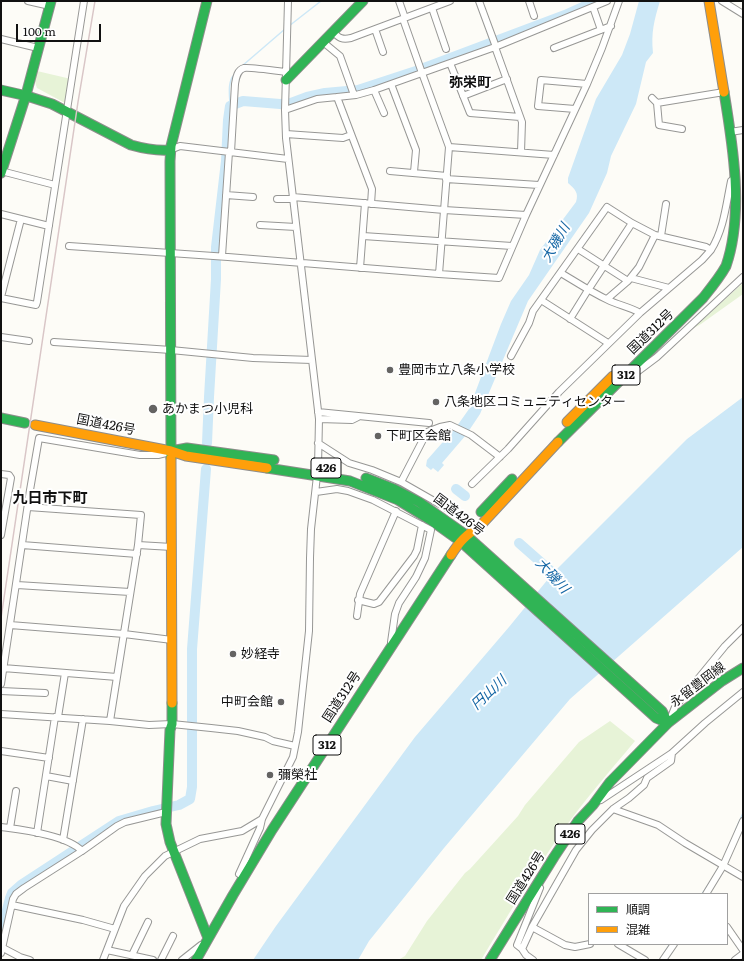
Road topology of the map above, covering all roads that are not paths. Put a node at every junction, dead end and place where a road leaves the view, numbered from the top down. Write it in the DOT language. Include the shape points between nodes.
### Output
graph roads {
  1 [pos="28,1"];
  2 [pos="84,1"];
  3 [pos="207,1"];
  4 [pos="288,1"];
  5 [pos="363,1"];
  6 [pos="399,1"];
  7 [pos="450,1"];
  8 [pos="479,1"];
  9 [pos="529,1"];
  10 [pos="607,1"];
  11 [pos="619,1"];
  12 [pos="709,1"];
  13 [pos="722,1"];
  14 [pos="50,4"];
  15 [pos="593,7"];
  16 [pos="432,8"];
  17 [pos="743,14"];
  18 [pos="534,16"];
  19 [pos="404,18"];
  20 [pos="610,26"];
  21 [pos="375,29"];
  22 [pos="601,30"];
  23 [pos="333,32"];
  24 [pos="1,38"];
  25 [pos="323,42"];
  26 [pos="495,44"];
  27 [pos="38,48"];
  28 [pos="554,48"];
  29 [pos="446,49"];
  30 [pos="384,52"];
  31 [pos="450,63"];
  32 [pos="421,71"];
  33 [pos="286,76"];
  34 [pos="507,79"];
  35 [pos="391,84"];
  36 [pos="587,84"];
  37 [pos="1,90"];
  38 [pos="374,90"];
  39 [pos="353,92"];
  40 [pos="724,92"];
  41 [pos="26,95"];
  42 [pos="463,96"];
  43 [pos="337,97"];
  44 [pos="652,98"];
  45 [pos="657,103"];
  46 [pos="285,110"];
  47 [pos="575,110"];
  48 [pos="67,111"];
  49 [pos="384,113"];
  50 [pos="520,117"];
  51 [pos="682,129"];
  52 [pos="743,130"];
  53 [pos="730,132"];
  54 [pos="286,134"];
  55 [pos="351,135"];
  56 [pos="449,146"];
  57 [pos="170,150"];
  58 [pos="230,152"];
  59 [pos="521,152"];
  60 [pos="554,155"];
  61 [pos="288,159"];
  62 [pos="390,171"];
  63 [pos="1,172"];
  64 [pos="414,172"];
  65 [pos="447,177"];
  66 [pos="737,178"];
  67 [pos="55,185"];
  68 [pos="539,185"];
  69 [pos="226,195"];
  70 [pos="253,197"];
  71 [pos="293,198"];
  72 [pos="277,199"];
  73 [pos="368,204"];
  74 [pos="666,204"];
  75 [pos="444,210"];
  76 [pos="1,214"];
  77 [pos="526,215"];
  78 [pos="21,219"];
  79 [pos="632,222"];
  80 [pos="260,225"];
  81 [pos="49,226"];
  82 [pos="296,227"];
  83 [pos="658,235"];
  84 [pos="363,236"];
  85 [pos="442,242"];
  86 [pos="69,246"];
  87 [pos="512,246"];
  88 [pos="578,249"];
  89 [pos="711,250"];
  90 [pos="171,253"];
  91 [pos="222,256"];
  92 [pos="300,263"];
  93 [pos="604,265"];
  94 [pos="360,268"];
  95 [pos="561,273"];
  96 [pos="439,274"];
  97 [pos="743,277"];
  98 [pos="630,280"];
  99 [pos="669,288"];
  100 [pos="588,290"];
  101 [pos="1,298"];
  102 [pos="607,299"];
  103 [pos="541,300"];
  104 [pos="640,313"];
  105 [pos="570,319"];
  106 [pos="1,337"];
  107 [pos="29,341"];
  108 [pos="54,342"];
  109 [pos="608,343"];
  110 [pos="171,350"];
  111 [pos="511,356"];
  112 [pos="312,360"];
  113 [pos="628,379"];
  114 [pos="318,415"];
  115 [pos="1,418"];
  116 [pos="429,422"];
  117 [pos="25,423"];
  118 [pos="35,425"];
  119 [pos="318,443"];
  120 [pos="171,451"];
  121 [pos="500,457"];
  122 [pos="318,471"];
  123 [pos="1,474"];
  124 [pos="401,482"];
  125 [pos="472,484"];
  126 [pos="316,492"];
  127 [pos="28,507"];
  128 [pos="442,510"];
  129 [pos="450,510"];
  130 [pos="396,511"];
  131 [pos="422,525"];
  132 [pos="433,527"];
  133 [pos="1,535"];
  134 [pos="463,538"];
  135 [pos="22,545"];
  136 [pos="138,545"];
  137 [pos="172,547"];
  138 [pos="137,554"];
  139 [pos="16,585"];
  140 [pos="130,592"];
  141 [pos="358,600"];
  142 [pos="357,616"];
  143 [pos="10,625"];
  144 [pos="743,628"];
  145 [pos="124,634"];
  146 [pos="172,640"];
  147 [pos="391,646"];
  148 [pos="3,668"];
  149 [pos="743,668"];
  150 [pos="65,673"];
  151 [pos="117,677"];
  152 [pos="1,684"];
  153 [pos="1,691"];
  154 [pos="743,692"];
  155 [pos="45,693"];
  156 [pos="1,714"];
  157 [pos="56,717"];
  158 [pos="83,719"];
  159 [pos="110,721"];
  160 [pos="668,723"];
  161 [pos="172,724"];
  162 [pos="295,746"];
  163 [pos="1,751"];
  164 [pos="672,753"];
  165 [pos="49,758"];
  166 [pos="46,776"];
  167 [pos="73,781"];
  168 [pos="16,791"];
  169 [pos="593,805"];
  170 [pos="166,809"];
  171 [pos="613,809"];
  172 [pos="262,819"];
  173 [pos="743,821"];
  174 [pos="1,826"];
  175 [pos="10,828"];
  176 [pos="37,832"];
  177 [pos="63,840"];
  178 [pos="80,849"];
  179 [pos="173,851"];
  180 [pos="724,866"];
  181 [pos="743,877"];
  182 [pos="539,881"];
  183 [pos="235,892"];
  184 [pos="707,893"];
  185 [pos="12,904"];
  186 [pos="148,922"];
  187 [pos="532,927"];
  188 [pos="728,928"];
  189 [pos="115,929"];
  190 [pos="173,936"];
  191 [pos="206,941"];
  192 [pos="588,944"];
  193 [pos="620,945"];
  194 [pos="673,945"];
  195 [pos="1,949"];
  196 [pos="522,949"];
  197 [pos="107,950"];
  198 [pos="743,950"];
  199 [pos="743,954"];
  200 [pos="132,955"];
  201 [pos="666,959"];
  202 [pos="30,960"];
  203 [pos="103,960"];
  204 [pos="153,960"];
  205 [pos="160,960"];
  206 [pos="182,960"];
  207 [pos="196,960"];
  208 [pos="490,960"];
  209 [pos="533,960"];
  210 [pos="645,960"];
  211 [pos="736,960"];
  1 -- 14 [label="street"];
  2 -- 48 [label="street"];
  3 -- 57 [label="main road"];
  4 -- 33 [label="street"];
  5 -- 23 [label="main road"];
  6 -- 19 [label="street"];
  7 -- 16 [label="street"];
  8 -- 26 [label="street"];
  9 -- 18 [label="street"];
  10 -- 15 [label="street"];
  11 -- 20 [label="street"];
  12 -- 40 [label="main road, 国道312号 / 312"];
  13 -- 17 [label="street"];
  14 -- 27 [label="main road"];
  15 -- 22 [label="street"];
  15 -- 26 [label="street"];
  16 -- 19 [label="street"];
  16 -- 29 [label="street"];
  19 -- 21 [label="street"];
  19 -- 32 [label="street"];
  20 -- 22 [label="street"];
  20 -- 36 [label="street"];
  21 -- 23 [label="street" via="345,40"];
  21 -- 30 [label="street"];
  22 -- 28 [label="street"];
  23 -- 25 [label="main road"];
  24 -- 27 [label="street"];
  25 -- 33 [label="main road"];
  25 -- 39 [label="street" via="340,56"];
  26 -- 31 [label="street"];
  26 -- 34 [label="street"];
  27 -- 41 [label="main road"];
  31 -- 32 [label="street"];
  31 -- 42 [label="street"];
  32 -- 35 [label="street"];
  32 -- 56 [label="street"];
  33 -- 46 [label="street"];
  33 -- 58 [label="street" via="242,69 239,72 235,80"];
  34 -- 42 [label="street"];
  34 -- 50 [label="street"];
  35 -- 38 [label="street"];
  35 -- 64 [label="street" via="416,150"];
  36 -- 47 [label="street"];
  36 -- 47 [label="street" via="541,80 538,106"];
  37 -- 41 [label="main road"];
  38 -- 39 [label="street"];
  38 -- 49 [label="street"];
  39 -- 43 [label="street"];
  40 -- 45 [label="street"];
  40 -- 53 [label="main road, 国道312号 / 312"];
  41 -- 48 [label="main road"];
  41 -- 63 [label="main road"];
  42 -- 50 [label="street" via="470,113"];
  43 -- 46 [label="street" via="317,99"];
  43 -- 55 [label="street"];
  44 -- 45 [label="street"];
  45 -- 51 [label="street" via="659,125"];
  46 -- 54 [label="street"];
  47 -- 60 [label="street"];
  48 -- 57 [label="main road" via="130,144 149,151"];
  48 -- 67 [label="street"];
  50 -- 59 [label="street"];
  52 -- 53 [label="street"];
  53 -- 66 [label="main road, 国道312号 / 312"];
  54 -- 55 [label="street" via="343,138"];
  54 -- 61 [label="street"];
  55 -- 73 [label="street" via="372,190"];
  56 -- 59 [label="street"];
  56 -- 65 [label="street"];
  57 -- 58 [label="street" via="180,146"];
  57 -- 90 [label="main road"];
  58 -- 61 [label="street"];
  58 -- 69 [label="street"];
  59 -- 60 [label="street"];
  60 -- 68 [label="street"];
  61 -- 71 [label="street"];
  62 -- 64 [label="street"];
  63 -- 67 [label="street"];
  64 -- 65 [label="street"];
  65 -- 68 [label="street"];
  65 -- 75 [label="street"];
  66 -- 89 [label="street" via="732,181 720,232"];
  66 -- 134 [label="main road, 国道312号 / 312" via="737,229 730,254 719,277 698,303 559,442 480,526"];
  67 -- 81 [label="street"];
  68 -- 77 [label="street"];
  69 -- 70 [label="street"];
  69 -- 91 [label="street"];
  71 -- 72 [label="street"];
  71 -- 73 [label="street"];
  71 -- 82 [label="street"];
  73 -- 75 [label="street"];
  73 -- 84 [label="street"];
  74 -- 83 [label="street"];
  75 -- 77 [label="street"];
  75 -- 85 [label="street"];
  76 -- 78 [label="street"];
  77 -- 87 [label="street"];
  78 -- 81 [label="street"];
  78 -- 101 [label="street"];
  79 -- 83 [label="street"];
  79 -- 88 [label="street" via="607,207"];
  79 -- 93 [label="street"];
  80 -- 82 [label="street"];
  81 -- 101 [label="street" via="36,305"];
  82 -- 92 [label="street"];
  83 -- 89 [label="street"];
  83 -- 98 [label="street"];
  84 -- 85 [label="street"];
  84 -- 94 [label="street"];
  85 -- 87 [label="street"];
  85 -- 96 [label="street"];
  86 -- 90 [label="street"];
  87 -- 96 [label="street" via="499,278"];
  88 -- 93 [label="street"];
  88 -- 95 [label="street"];
  89 -- 99 [label="street"];
  90 -- 91 [label="street"];
  90 -- 110 [label="main road"];
  91 -- 92 [label="street"];
  92 -- 94 [label="street"];
  92 -- 112 [label="street"];
  93 -- 98 [label="street"];
  93 -- 100 [label="street"];
  94 -- 96 [label="street"];
  95 -- 100 [label="street"];
  95 -- 103 [label="street"];
  97 -- 113 [label="street" via="657,357"];
  98 -- 99 [label="street"];
  98 -- 102 [label="street"];
  99 -- 104 [label="street"];
  100 -- 102 [label="street"];
  100 -- 105 [label="street"];
  102 -- 104 [label="street"];
  103 -- 105 [label="street"];
  103 -- 111 [label="street"];
  104 -- 109 [label="street"];
  105 -- 109 [label="street"];
  106 -- 107 [label="street"];
  108 -- 110 [label="street"];
  109 -- 121 [label="street"];
  110 -- 112 [label="street" via="253,358"];
  110 -- 120 [label="main road"];
  112 -- 114 [label="street"];
  114 -- 116 [label="street" via="352,420 359,416"];
  114 -- 119 [label="street"];
  115 -- 117 [label="main road"];
  118 -- 120 [label="main road, 国道426号 / 426"];
  119 -- 122 [label="street"];
  119 -- 124 [label="street" via="349,463"];
  120 -- 122 [label="main road, 国道426号 / 426" via="188,448"];
  120 -- 127 [label="street" via="158,455 140,455 39,438"];
  120 -- 137 [label="main road"];
  121 -- 124 [label="street" via="471,435 450,425 440,427 427,432"];
  121 -- 125 [label="street"];
  122 -- 126 [label="street"];
  122 -- 128 [label="main road, 国道426号 / 426" via="343,472 383,484"];
  122 -- 132 [label="main road, 国道426号 / 426" via="398,500"];
  123 -- 133 [label="street" via="9,475 11,478"];
  124 -- 128 [label="street"];
  126 -- 130 [label="street" via="337,489 348,491"];
  126 -- 162 [label="street" via="310,543 309,632"];
  127 -- 135 [label="street"];
  127 -- 136 [label="street" via="140,515"];
  128 -- 129 [label="street"];
  128 -- 132 [label="street"];
  128 -- 134 [label="main road, 国道426号 / 426"];
  130 -- 131 [label="street"];
  130 -- 141 [label="street"];
  131 -- 132 [label="street"];
  131 -- 141 [label="street" via="414,556 379,602 374,604"];
  132 -- 134 [label="main road, 国道426号 / 426"];
  132 -- 147 [label="street" via="425,558 395,614"];
  134 -- 147 [label="main road, 国道312号 / 312"];
  134 -- 160 [label="main road, 国道426号 / 426"];
  135 -- 138 [label="street"];
  135 -- 139 [label="street"];
  136 -- 137 [label="street"];
  136 -- 138 [label="street"];
  137 -- 146 [label="main road"];
  138 -- 140 [label="street"];
  139 -- 140 [label="street"];
  139 -- 143 [label="street"];
  140 -- 145 [label="street"];
  141 -- 142 [label="street"];
  143 -- 145 [label="street"];
  143 -- 148 [label="street"];
  144 -- 160 [label="street" via="675,706"];
  145 -- 146 [label="street"];
  145 -- 151 [label="street"];
  146 -- 161 [label="main road"];
  147 -- 183 [label="main road, 国道312号 / 312"];
  148 -- 150 [label="street"];
  148 -- 152 [label="street"];
  149 -- 160 [label="main road, 永留豊岡線"];
  150 -- 151 [label="street"];
  150 -- 157 [label="street"];
  151 -- 159 [label="street"];
  153 -- 155 [label="street"];
  154 -- 164 [label="street"];
  156 -- 157 [label="street"];
  157 -- 158 [label="street"];
  157 -- 165 [label="street"];
  158 -- 159 [label="street"];
  158 -- 167 [label="street"];
  159 -- 161 [label="street" via="150,725"];
  160 -- 169 [label="main road, 国道426号 / 426" via="610,782"];
  161 -- 162 [label="street" via="238,732"];
  161 -- 170 [label="main road"];
  162 -- 172 [label="street" via="293,757"];
  163 -- 165 [label="street"];
  164 -- 169 [label="street"];
  164 -- 171 [label="street" via="671,760"];
  165 -- 166 [label="street"];
  166 -- 167 [label="street"];
  166 -- 176 [label="street"];
  167 -- 177 [label="street"];
  168 -- 175 [label="street"];
  169 -- 182 [label="main road, 国道426号 / 426" via="578,821"];
  170 -- 178 [label="street" via="125,822"];
  170 -- 179 [label="main road" via="166,824"];
  171 -- 180 [label="street" via="658,825"];
  171 -- 187 [label="street" via="576,850"];
  172 -- 179 [label="street" via="242,831 200,839"];
  172 -- 183 [label="street" via="238,877"];
  173 -- 180 [label="street"];
  174 -- 175 [label="street"];
  175 -- 176 [label="street"];
  176 -- 177 [label="street"];
  177 -- 178 [label="street"];
  178 -- 185 [label="street" via="16,894"];
  179 -- 189 [label="street" via="145,876 124,906"];
  179 -- 191 [label="main road"];
  180 -- 181 [label="street"];
  180 -- 184 [label="street"];
  182 -- 196 [label="street" via="540,887 517,945"];
  182 -- 208 [label="main road, 国道426号 / 426"];
  183 -- 191 [label="main road, 国道312号 / 312"];
  185 -- 189 [label="street"];
  185 -- 195 [label="street"];
  186 -- 200 [label="street"];
  187 -- 192 [label="street" via="565,945 575,947"];
  187 -- 196 [label="street"];
  188 -- 198 [label="street"];
  189 -- 197 [label="street"];
  190 -- 205 [label="street"];
  191 -- 206 [label="street"];
  191 -- 207 [label="main road, 国道312号 / 312"];
  193 -- 210 [label="street"];
  194 -- 201 [label="street"];
  195 -- 202 [label="street"];
  196 -- 209 [label="street"];
  197 -- 200 [label="street"];
  197 -- 203 [label="street"];
  199 -- 211 [label="street"];
  200 -- 204 [label="street"];
}
